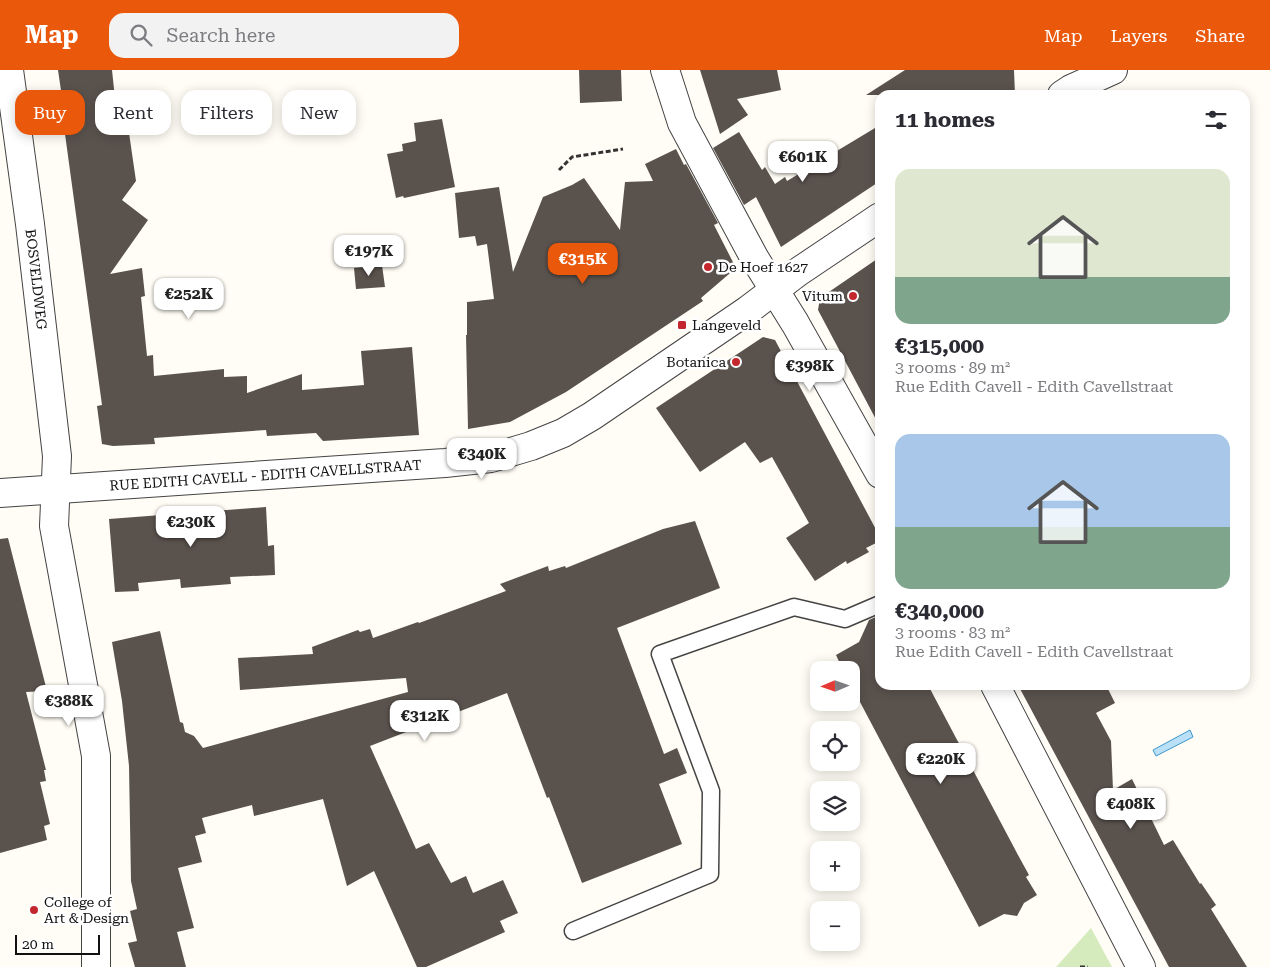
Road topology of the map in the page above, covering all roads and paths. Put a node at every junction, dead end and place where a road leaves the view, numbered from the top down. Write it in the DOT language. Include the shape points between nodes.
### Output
graph roads {
  1 [pos="9,70"];
  2 [pos="665,70"];
  3 [pos="1114,70"];
  4 [pos="1070,90"];
  5 [pos="623,149"];
  6 [pos="559,170"];
  7 [pos="875,220"];
  8 [pos="774,290"];
  9 [pos="875,465"];
  10 [pos="56,490"];
  11 [pos="0,493"];
  12 [pos="875,606"];
  13 [pos="997,690"];
  14 [pos="573,931"];
  15 [pos="96,967"];
  16 [pos="1080,967"];
  17 [pos="1088,967"];
  18 [pos="1141,967"];
  1 -- 10 [label="street, BOSVELDWEG" via="58,456"];
  2 -- 8 [label="street" via="682,123"];
  3 -- 4 [label="street"];
  5 -- 6 [label="path" via="572,157"];
  7 -- 8 [label="street, RUE EDITH CAVELL - EDITH CAVELLSTRAAT"];
  8 -- 9 [label="street"];
  8 -- 10 [label="street, RUE EDITH CAVELL - EDITH CAVELLSTRAAT" via="592,416 563,433 492,458"];
  10 -- 11 [label="street, RUE EDITH CAVELL - EDITH CAVELLSTRAAT"];
  10 -- 15 [label="street, BOSVELDWEG" via="54,526 96,756"];
  12 -- 14 [label="lane" via="845,619 794,607 660,654 711,791 710,874"];
  13 -- 18 [label="street"];
  16 -- 17 [label="path"];
}
